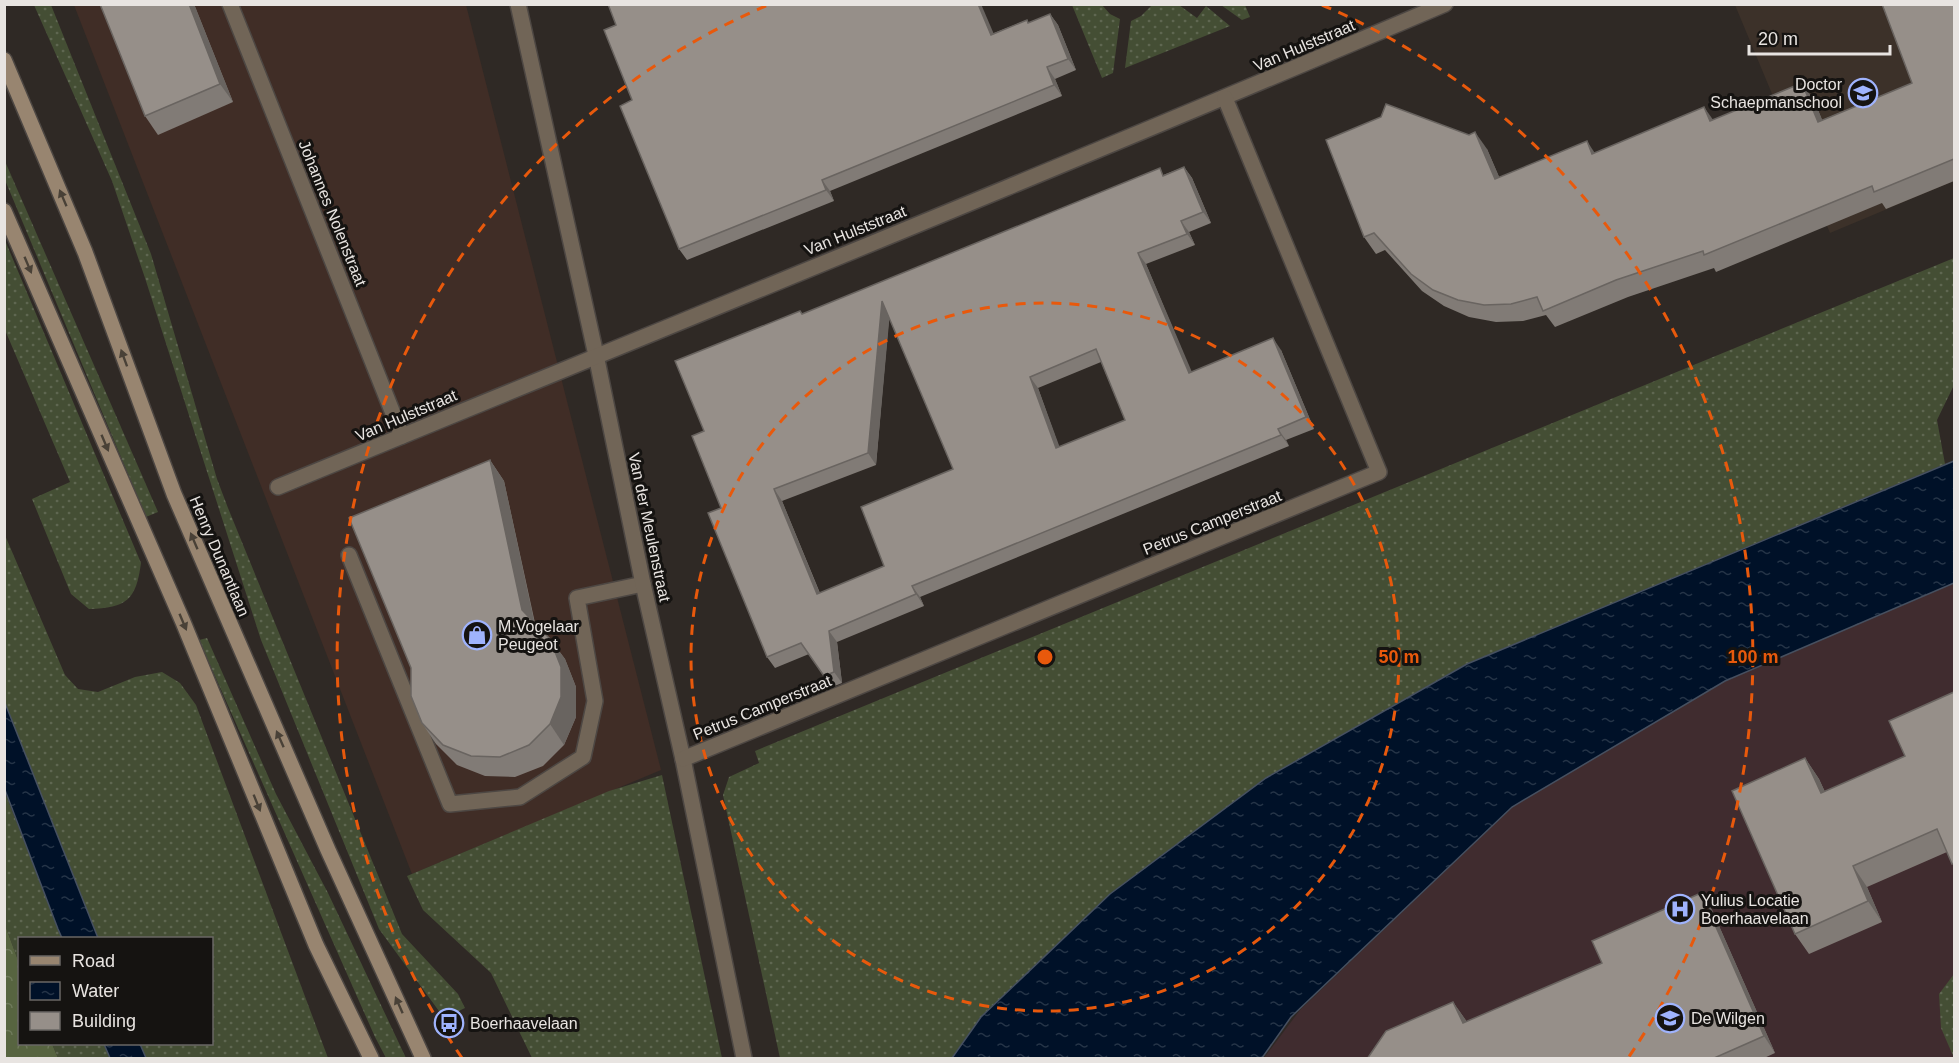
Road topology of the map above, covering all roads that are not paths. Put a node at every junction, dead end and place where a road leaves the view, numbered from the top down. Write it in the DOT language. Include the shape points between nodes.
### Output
graph roads {
  1 [pos="230,4"];
  2 [pos="518,4"];
  3 [pos="1445,4"];
  4 [pos="4,60"];
  5 [pos="1225,98"];
  6 [pos="4,211"];
  7 [pos="596,355"];
  8 [pos="402,436"];
  9 [pos="278,487"];
  10 [pos="349,555"];
  11 [pos="643,584"];
  12 [pos="683,759"];
  13 [pos="370,1059"];
  14 [pos="423,1059"];
  15 [pos="744,1059"];
  1 -- 8 [label="street, Johannes Nolenstraat"];
  2 -- 7 [label="street, Van der Meulenstraat"];
  3 -- 5 [label="street, Van Hulststraat"];
  14 -- 4 [label="main road, Henry Dunantlaan, one-way" via="174,494 86,252"];
  5 -- 7 [label="street, Van Hulststraat"];
  5 -- 12 [label="street, Petrus Camperstraat" via="1379,472"];
  6 -- 13 [label="main road, one-way" via="183,622 316,945"];
  7 -- 8 [label="street, Van Hulststraat"];
  7 -- 11 [label="street, Van der Meulenstraat"];
  8 -- 9 [label="street, Van Hulststraat"];
  10 -- 11 [label="street" via="450,804 520,797 583,757 595,701 577,598"];
  11 -- 12 [label="street, Van der Meulenstraat"];
  12 -- 15 [label="street, Van der Meulenstraat"];
}
